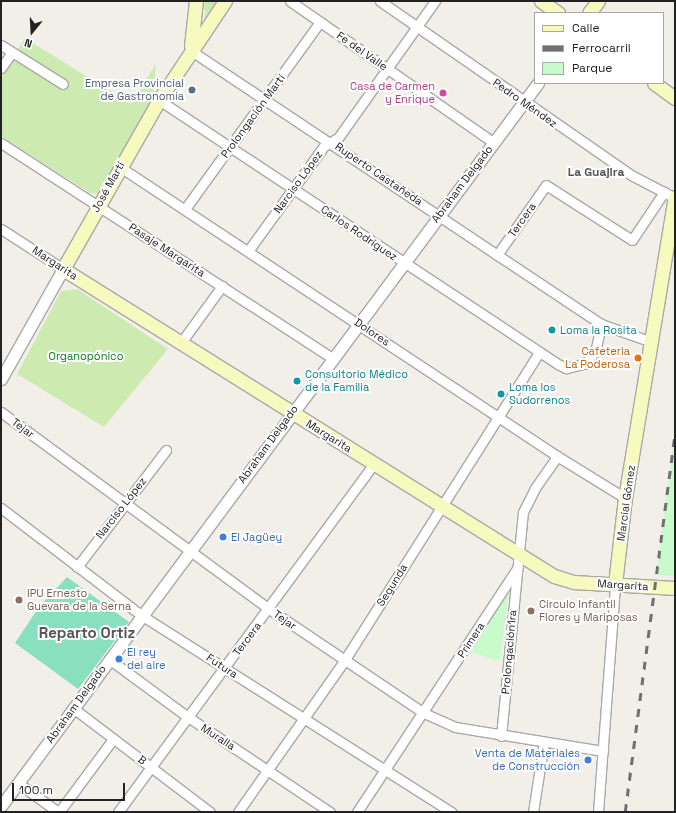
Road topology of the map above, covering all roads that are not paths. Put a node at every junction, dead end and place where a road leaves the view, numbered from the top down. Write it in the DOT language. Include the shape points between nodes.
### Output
graph roads {
  1 [pos="196,1"];
  2 [pos="225,1"];
  3 [pos="290,1"];
  4 [pos="380,1"];
  5 [pos="435,1"];
  6 [pos="541,1"];
  7 [pos="598,1"];
  8 [pos="557,12"];
  9 [pos="590,12"];
  10 [pos="320,22"];
  11 [pos="417,27"];
  12 [pos="1,45"];
  13 [pos="190,50"];
  14 [pos="12,52"];
  15 [pos="1,68"];
  16 [pos="387,69"];
  17 [pos="63,84"];
  18 [pos="537,84"];
  19 [pos="655,84"];
  20 [pos="675,98"];
  21 [pos="265,99"];
  22 [pos="159,100"];
  23 [pos="523,102"];
  24 [pos="493,142"];
  25 [pos="1,143"];
  26 [pos="332,143"];
  27 [pos="230,146"];
  28 [pos="120,166"];
  29 [pos="293,188"];
  30 [pos="671,196"];
  31 [pos="98,206"];
  32 [pos="185,209"];
  33 [pos="439,214"];
  34 [pos="1,229"];
  35 [pos="248,251"];
  36 [pos="497,255"];
  37 [pos="403,263"];
  38 [pos="63,269"];
  39 [pos="222,286"];
  40 [pos="358,323"];
  41 [pos="601,324"];
  42 [pos="652,342"];
  43 [pos="180,344"];
  44 [pos="539,353"];
  45 [pos="332,358"];
  46 [pos="3,373"];
  47 [pos="1,412"];
  48 [pos="291,413"];
  49 [pos="498,416"];
  50 [pos="166,450"];
  51 [pos="557,456"];
  52 [pos="374,464"];
  53 [pos="625,498"];
  54 [pos="125,504"];
  55 [pos="442,505"];
  56 [pos="1,508"];
  57 [pos="190,550"];
  58 [pos="519,555"];
  59 [pos="77,567"];
  60 [pos="517,568"];
  61 [pos="615,584"];
  62 [pos="675,588"];
  63 [pos="269,609"];
  64 [pos="141,615"];
  65 [pos="109,659"];
  66 [pos="344,661"];
  67 [pos="224,669"];
  68 [pos="73,708"];
  69 [pos="424,713"];
  70 [pos="188,717"];
  71 [pos="304,719"];
  72 [pos="501,736"];
  73 [pos="113,739"];
  74 [pos="544,742"];
  75 [pos="604,751"];
  76 [pos="151,767"];
  77 [pos="268,770"];
  78 [pos="386,770"];
  79 [pos="18,783"];
  80 [pos="1,806"];
  81 [pos="58,812"];
  82 [pos="118,812"];
  83 [pos="210,812"];
  84 [pos="238,812"];
  85 [pos="330,812"];
  86 [pos="357,812"];
  87 [pos="452,812"];
  88 [pos="533,812"];
  89 [pos="598,812"];
  1 -- 13 [label="main road"];
  2 -- 13 [label="main road, José Martí"];
  3 -- 10 [label="street, Fe del Valle"];
  4 -- 11 [label="street, Pedro Méndez"];
  5 -- 11 [label="street, Narciso López"];
  6 -- 8 [label="main road"];
  7 -- 9 [label="main road"];
  10 -- 16 [label="street, Fe del Valle"];
  10 -- 21 [label="street, Prolongación Martí"];
  11 -- 16 [label="street, Narciso López"];
  11 -- 23 [label="street, Pedro Méndez"];
  12 -- 14 [label="street"];
  13 -- 21 [label="street, Ruperto Castañeda"];
  13 -- 22 [label="main road, José Martí"];
  14 -- 15 [label="street"];
  14 -- 17 [label="street"];
  16 -- 24 [label="street, Fe del Valle"];
  16 -- 26 [label="street, Narciso López"];
  18 -- 23 [label="street, Abraham Delgado"];
  19 -- 20 [label="main road"];
  21 -- 26 [label="street, Ruperto Castañeda"];
  21 -- 27 [label="street, Prolongación Martí"];
  22 -- 27 [label="street, Carlos Rodríguez"];
  22 -- 28 [label="main road, José Martí"];
  23 -- 24 [label="street, Abraham Delgado"];
  23 -- 30 [label="street, Pedro Méndez" via="634,176"];
  24 -- 33 [label="street, Abraham Delgado"];
  25 -- 31 [label="street, Pasaje Margarita"];
  26 -- 29 [label="street, Narciso López" via="324,146"];
  26 -- 33 [label="street, Ruperto Castañeda"];
  27 -- 29 [label="street, Carlos Rodríguez"];
  27 -- 32 [label="street, Prolongación Martí"];
  28 -- 31 [label="main road, José Martí"];
  28 -- 32 [label="street, Dolores"];
  29 -- 35 [label="street, Narciso López"];
  29 -- 37 [label="street, Carlos Rodríguez"];
  30 -- 36 [label="street, Tercera" via="632,240 546,185"];
  30 -- 42 [label="main road, Marcial Gómez"];
  31 -- 38 [label="main road, José Martí"];
  31 -- 39 [label="street, Pasaje Margarita"];
  32 -- 35 [label="street, Dolores"];
  33 -- 36 [label="street, Ruperto Castañeda"];
  33 -- 37 [label="street, Abraham Delgado"];
  34 -- 38 [label="street, Margarita"];
  35 -- 40 [label="street, Dolores"];
  36 -- 41 [label="street, Ruperto Castañeda"];
  37 -- 40 [label="street, Abraham Delgado"];
  37 -- 44 [label="street, Carlos Rodríguez"];
  38 -- 43 [label="main road, Margarita"];
  38 -- 46 [label="street, José Martí"];
  39 -- 43 [label="street"];
  39 -- 45 [label="street, Pasaje Margarita"];
  40 -- 45 [label="street, Abraham Delgado"];
  40 -- 49 [label="street, Dolores"];
  41 -- 42 [label="street, Ruperto Castañeda"];
  41 -- 44 [label="street, Carlos Rodríguez" via="596,348 584,364 566,368"];
  42 -- 53 [label="main road, Marcial Gómez"];
  43 -- 48 [label="main road, Margarita"];
  44 -- 49 [label="street, Segunda"];
  45 -- 48 [label="street, Abraham Delgado"];
  47 -- 54 [label="street, Tejar"];
  48 -- 52 [label="main road, Margarita"];
  48 -- 57 [label="street, Abraham Delgado"];
  49 -- 51 [label="street, Dolores"];
  49 -- 55 [label="street, Segunda"];
  50 -- 54 [label="street, Narciso López"];
  51 -- 53 [label="street, Dolores"];
  51 -- 58 [label="street, Primera" via="535,488 523,512"];
  52 -- 55 [label="main road, Margarita"];
  52 -- 63 [label="street, Tercera"];
  53 -- 61 [label="main road, Marcial Gómez"];
  54 -- 57 [label="street, Tejar"];
  54 -- 59 [label="street, Narciso López"];
  55 -- 58 [label="main road, Margarita"];
  55 -- 66 [label="street, Segunda"];
  56 -- 59 [label="street, Futura"];
  57 -- 63 [label="street, Tejar"];
  57 -- 64 [label="street, Abraham Delgado"];
  58 -- 60 [label="street, Primera"];
  58 -- 61 [label="main road, Margarita" via="561,580"];
  59 -- 64 [label="street, Futura"];
  60 -- 69 [label="street, Primera"];
  60 -- 72 [label="street, Prolongación1ra"];
  61 -- 62 [label="main road, Margarita"];
  61 -- 75 [label="street, Marcial Gómez"];
  63 -- 66 [label="street, Tejar"];
  63 -- 67 [label="street, Tercera"];
  64 -- 65 [label="street, Abraham Delgado"];
  64 -- 67 [label="street, Futura"];
  65 -- 68 [label="street, Abraham Delgado"];
  65 -- 70 [label="street, Muralla"];
  66 -- 69 [label="street, Tejar"];
  66 -- 71 [label="street, Segunda"];
  67 -- 70 [label="street, Tercera"];
  67 -- 71 [label="street, Futura"];
  68 -- 73 [label="street, B"];
  68 -- 79 [label="street, Abraham Delgado"];
  69 -- 72 [label="street, Tejar" via="455,727"];
  69 -- 78 [label="street, Primera"];
  70 -- 76 [label="street, Tercera"];
  70 -- 77 [label="street, Muralla"];
  71 -- 77 [label="street, Segunda"];
  71 -- 78 [label="street, Futura"];
  72 -- 74 [label="street, Tejar"];
  73 -- 76 [label="street, B"];
  73 -- 81 [label="street"];
  74 -- 75 [label="street, Tejar"];
  74 -- 88 [label="street"];
  75 -- 89 [label="street, Marcial Gómez"];
  76 -- 82 [label="street, Tercera"];
  76 -- 83 [label="street, B"];
  77 -- 84 [label="street, Segunda"];
  77 -- 85 [label="street, Muralla"];
  78 -- 86 [label="street, Primera"];
  78 -- 87 [label="street, Futura"];
  79 -- 80 [label="street, Abraham Delgado"];
  79 -- 81 [label="street"];
}
